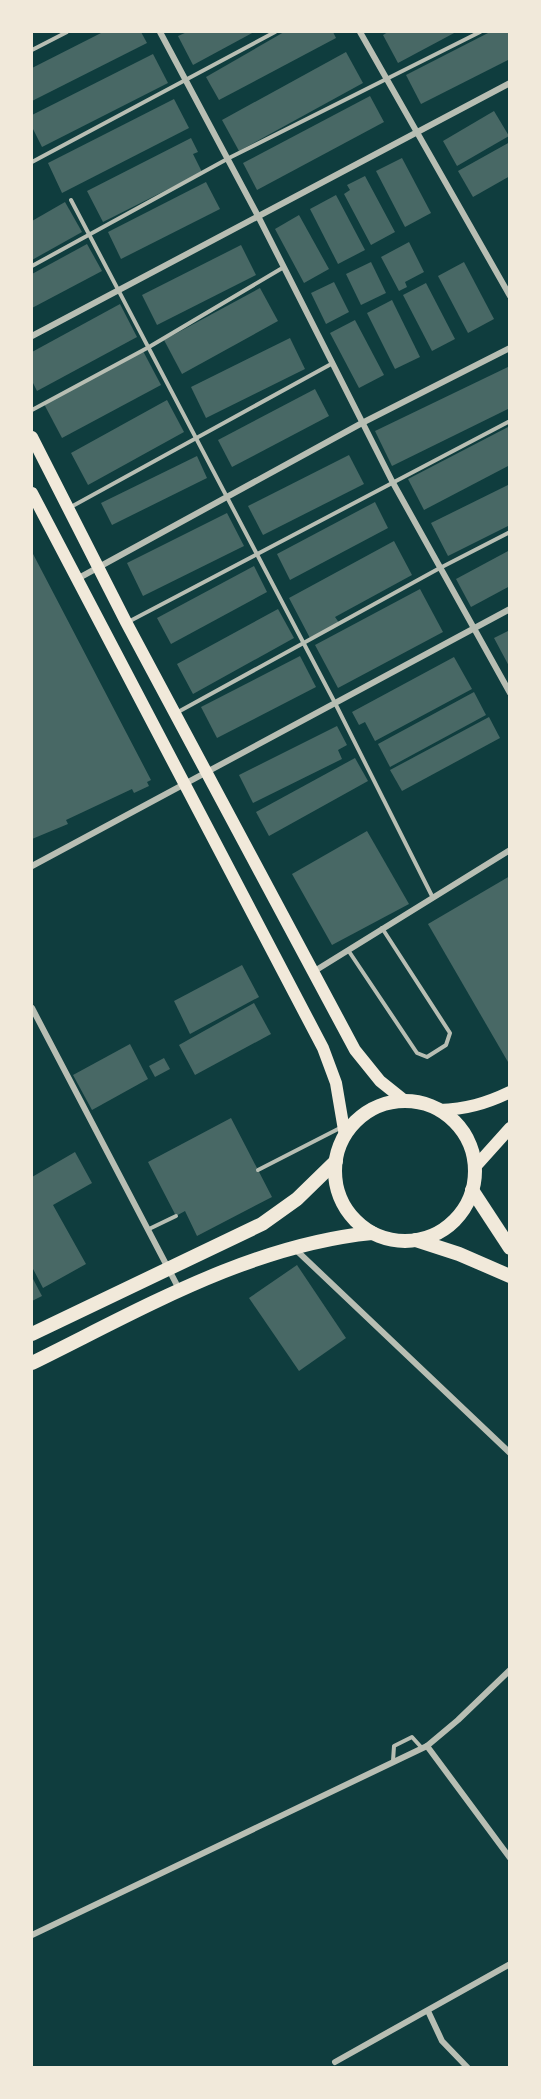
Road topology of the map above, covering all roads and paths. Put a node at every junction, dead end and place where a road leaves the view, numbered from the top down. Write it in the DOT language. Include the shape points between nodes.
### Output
graph roads {
  1 [pos="67,32"];
  2 [pos="160,32"];
  3 [pos="275,32"];
  4 [pos="360,32"];
  5 [pos="480,32"];
  6 [pos="32,50"];
  7 [pos="184,80"];
  8 [pos="388,80"];
  9 [pos="510,83"];
  10 [pos="417,131"];
  11 [pos="228,158"];
  12 [pos="32,162"];
  13 [pos="72,200"];
  14 [pos="258,216"];
  15 [pos="90,235"];
  16 [pos="32,266"];
  17 [pos="284,266"];
  18 [pos="119,289"];
  19 [pos="510,296"];
  20 [pos="32,336"];
  21 [pos="149,347"];
  22 [pos="510,348"];
  23 [pos="334,363"];
  24 [pos="32,410"];
  25 [pos="510,421"];
  26 [pos="363,423"];
  27 [pos="32,437"];
  28 [pos="197,438"];
  29 [pos="392,481"];
  30 [pos="32,493"];
  31 [pos="226,497"];
  32 [pos="68,508"];
  33 [pos="510,532"];
  34 [pos="257,554"];
  35 [pos="97,566"];
  36 [pos="438,569"];
  37 [pos="76,580"];
  38 [pos="510,609"];
  39 [pos="126,622"];
  40 [pos="471,628"];
  41 [pos="305,645"];
  42 [pos="506,681"];
  43 [pos="510,693"];
  44 [pos="334,701"];
  45 [pos="175,714"];
  46 [pos="208,772"];
  47 [pos="184,784"];
  48 [pos="510,850"];
  49 [pos="32,866"];
  50 [pos="432,896"];
  51 [pos="381,928"];
  52 [pos="348,949"];
  53 [pos="312,972"];
  54 [pos="32,1008"];
  55 [pos="510,1092"];
  56 [pos="405,1101"];
  57 [pos="439,1110"];
  58 [pos="510,1128"];
  59 [pos="344,1131"];
  60 [pos="336,1161"];
  61 [pos="475,1167"];
  62 [pos="258,1170"];
  63 [pos="472,1190"];
  64 [pos="176,1216"];
  65 [pos="148,1230"];
  66 [pos="372,1233"];
  67 [pos="417,1240"];
  68 [pos="293,1247"];
  69 [pos="510,1248"];
  70 [pos="168,1268"];
  71 [pos="510,1276"];
  72 [pos="179,1290"];
  73 [pos="32,1334"];
  74 [pos="32,1363"];
  75 [pos="510,1453"];
  76 [pos="510,1670"];
  77 [pos="424,1747"];
  78 [pos="393,1762"];
  79 [pos="510,1858"];
  80 [pos="32,1935"];
  81 [pos="510,1964"];
  82 [pos="428,2011"];
  83 [pos="335,2062"];
  84 [pos="468,2067"];
  1 -- 6 [label="lane"];
  2 -- 7 [label="street"];
  3 -- 7 [label="lane"];
  4 -- 8 [label="street"];
  5 -- 8 [label="lane"];
  7 -- 11 [label="street"];
  7 -- 12 [label="lane"];
  8 -- 10 [label="street"];
  8 -- 11 [label="lane"];
  9 -- 10 [label="street"];
  10 -- 14 [label="street"];
  10 -- 19 [label="street"];
  11 -- 14 [label="street"];
  11 -- 15 [label="lane"];
  13 -- 15 [label="lane"];
  14 -- 17 [label="street"];
  14 -- 18 [label="street"];
  15 -- 16 [label="lane"];
  15 -- 18 [label="lane"];
  17 -- 21 [label="lane"];
  17 -- 23 [label="street"];
  18 -- 20 [label="street"];
  18 -- 21 [label="lane"];
  21 -- 24 [label="lane"];
  21 -- 28 [label="lane"];
  22 -- 26 [label="street"];
  23 -- 26 [label="street"];
  23 -- 28 [label="lane"];
  25 -- 29 [label="lane"];
  26 -- 29 [label="street"];
  26 -- 31 [label="street"];
  27 -- 32 [label="main road"];
  28 -- 31 [label="lane"];
  28 -- 32 [label="lane"];
  29 -- 34 [label="lane"];
  29 -- 36 [label="street"];
  30 -- 37 [label="main road"];
  31 -- 34 [label="lane"];
  31 -- 35 [label="street"];
  32 -- 35 [label="main road"];
  33 -- 36 [label="lane"];
  34 -- 39 [label="lane"];
  34 -- 41 [label="lane"];
  35 -- 37 [label="street"];
  35 -- 39 [label="main road"];
  36 -- 40 [label="street"];
  36 -- 41 [label="lane"];
  37 -- 47 [label="main road"];
  38 -- 40 [label="street"];
  39 -- 45 [label="main road"];
  40 -- 42 [label="street"];
  40 -- 44 [label="street"];
  41 -- 44 [label="lane"];
  41 -- 45 [label="lane"];
  42 -- 43 [label="street"];
  44 -- 46 [label="street"];
  44 -- 50 [label="lane"];
  45 -- 46 [label="main road"];
  46 -- 47 [label="street"];
  46 -- 53 [label="main road"];
  47 -- 49 [label="street"];
  47 -- 59 [label="main road" via="323,1048 336,1083"];
  48 -- 50 [label="street"];
  50 -- 51 [label="street"];
  51 -- 52 [label="street"];
  51 -- 52 [label="lane" via="450,1033 447,1045 427,1058 417,1053"];
  52 -- 53 [label="street"];
  53 -- 56 [label="main road" via="366,1067"];
  54 -- 65 [label="street"];
  55 -- 57 [label="main road" via="486,1104"];
  56 -- 57 [label="highway"];
  56 -- 59 [label="highway" via="370,1110"];
  57 -- 61 [label="highway" via="462,1130"];
  58 -- 61 [label="main road"];
  59 -- 60 [label="highway"];
  59 -- 62 [label="lane"];
  60 -- 66 [label="highway" via="335,1180 340,1198 350,1215"];
  60 -- 70 [label="highway" via="280,1213"];
  61 -- 63 [label="highway"];
  63 -- 67 [label="highway" via="463,1211 447,1227"];
  63 -- 69 [label="highway"];
  64 -- 65 [label="lane"];
  65 -- 70 [label="street"];
  66 -- 67 [label="highway" via="394,1240"];
  66 -- 68 [label="highway"];
  67 -- 71 [label="highway"];
  68 -- 72 [label="highway"];
  68 -- 75 [label="street"];
  70 -- 72 [label="street"];
  70 -- 73 [label="highway"];
  72 -- 74 [label="highway"];
  76 -- 77 [label="street"];
  77 -- 78 [label="street"];
  77 -- 78 [label="lane" via="412,1737 393,1746"];
  77 -- 79 [label="street"];
  78 -- 80 [label="street"];
  81 -- 82 [label="street"];
  82 -- 83 [label="street"];
  82 -- 84 [label="street" via="442,2041"];
}
